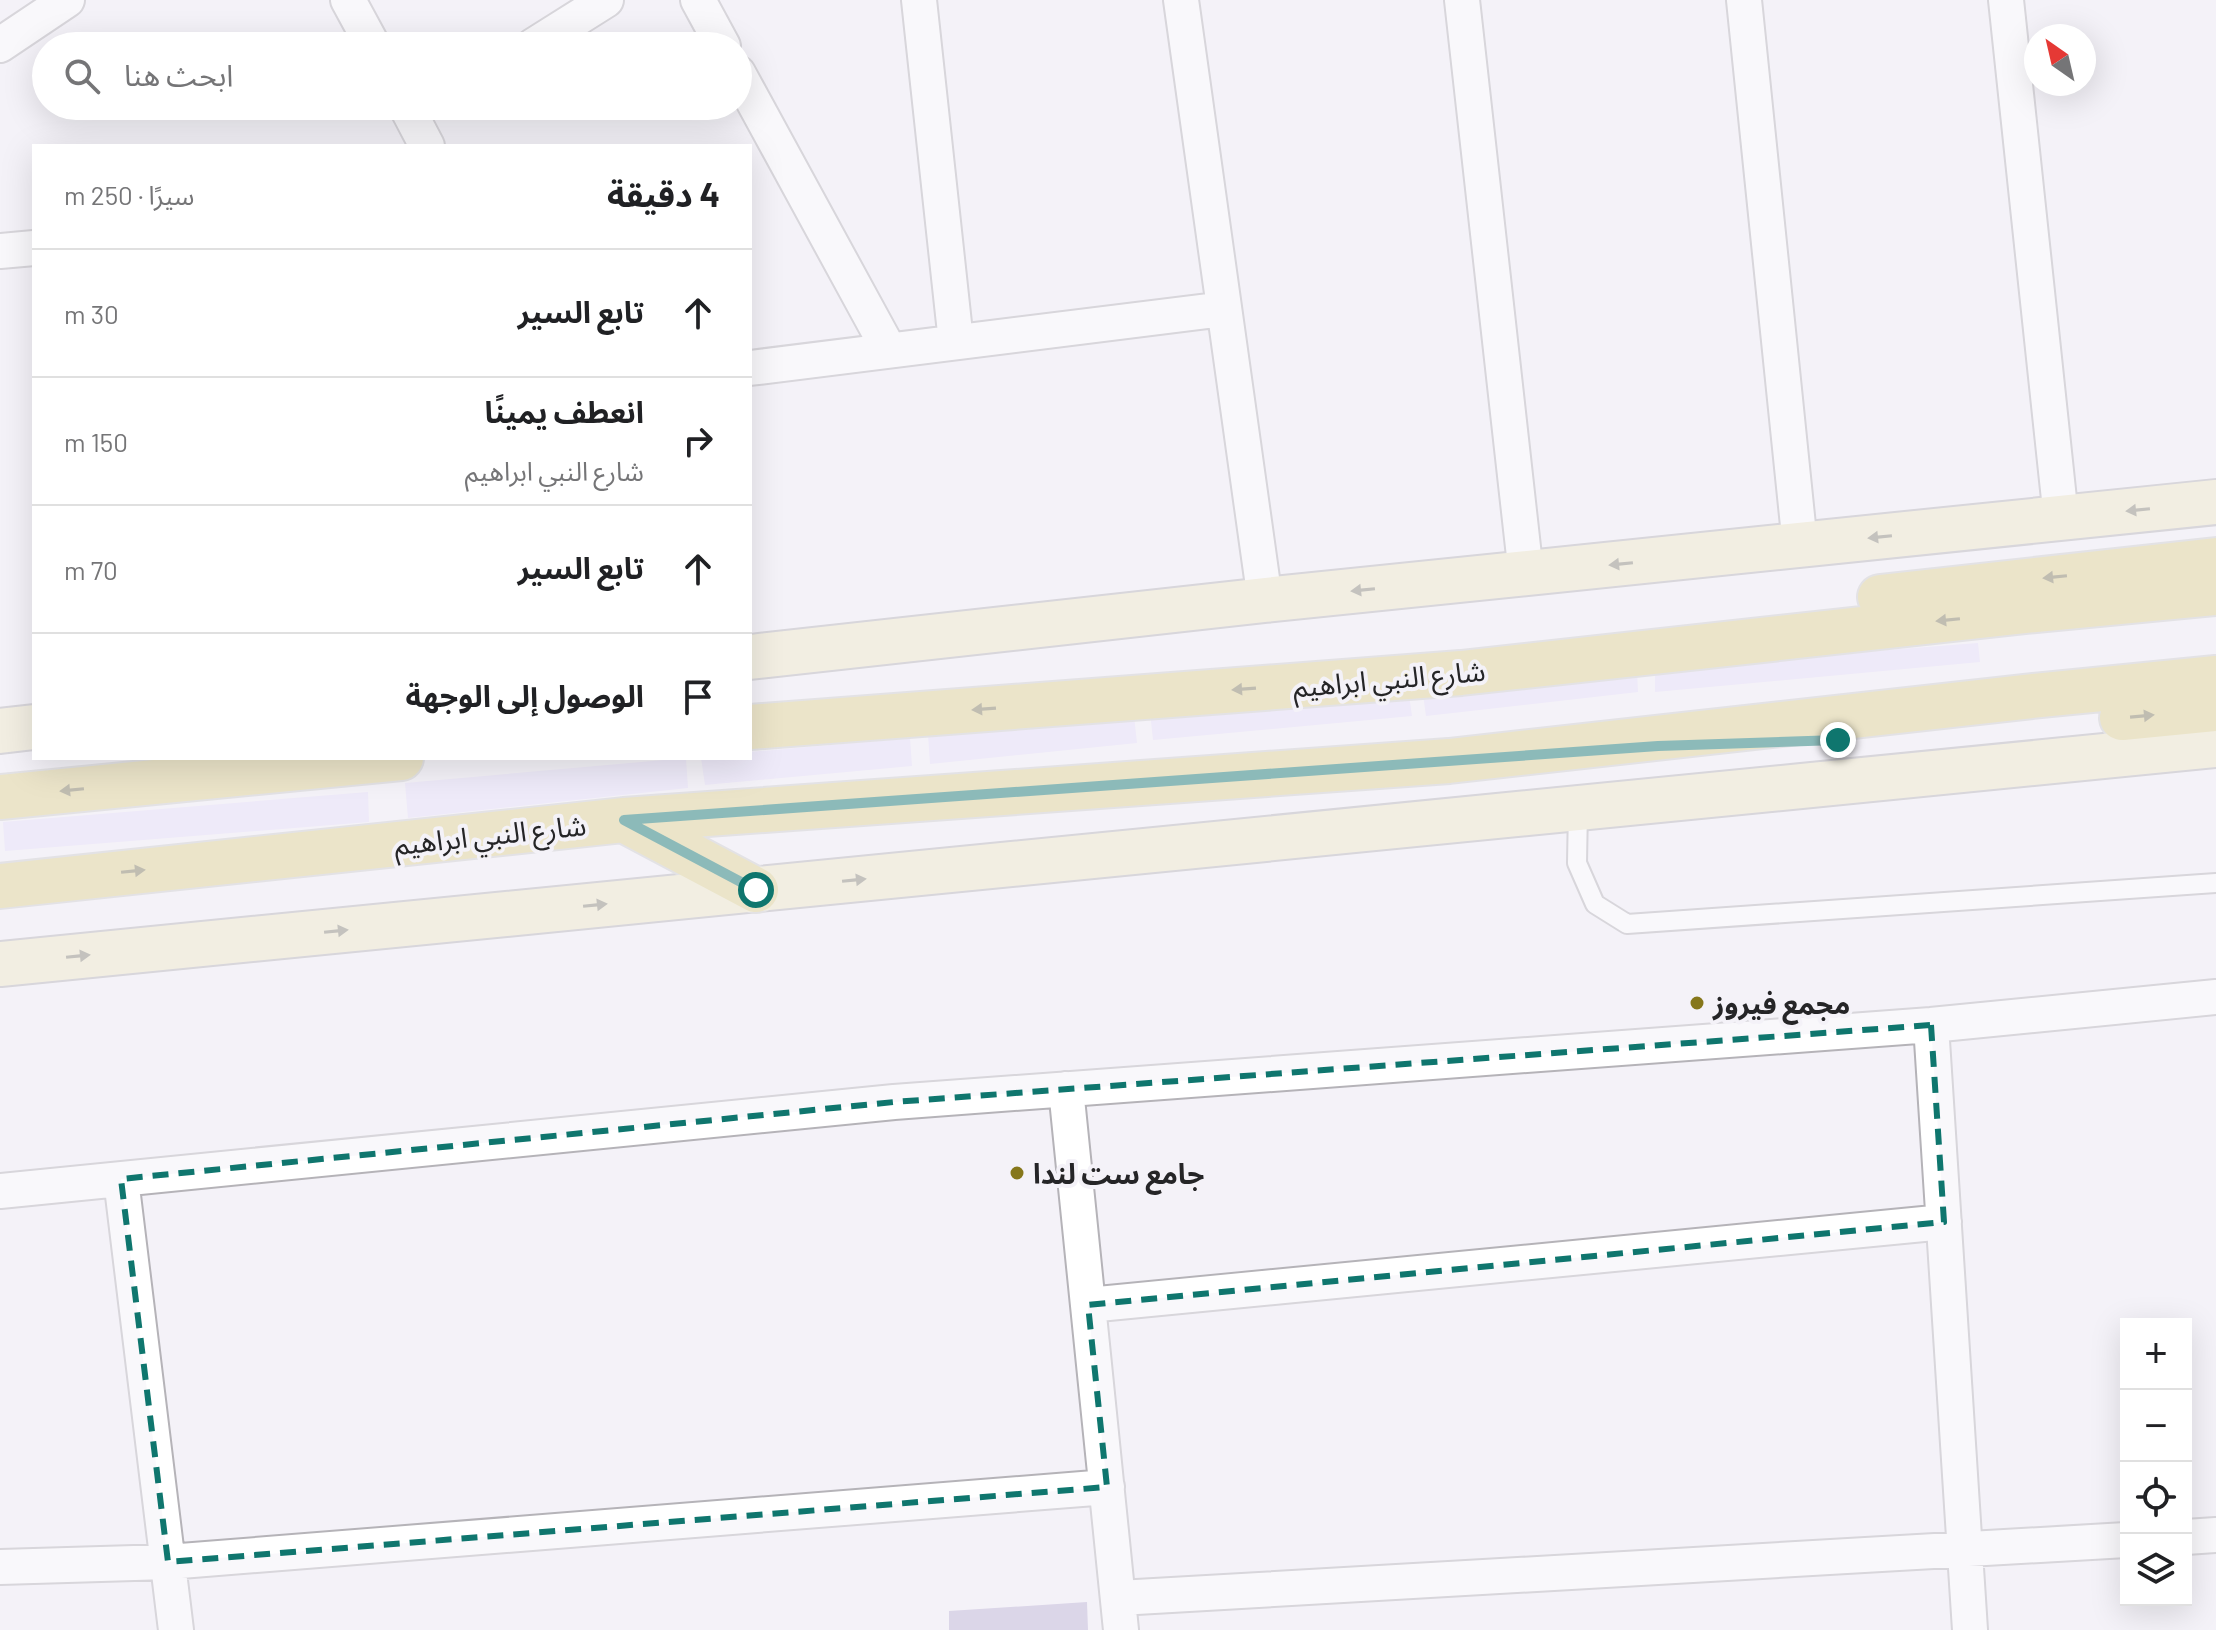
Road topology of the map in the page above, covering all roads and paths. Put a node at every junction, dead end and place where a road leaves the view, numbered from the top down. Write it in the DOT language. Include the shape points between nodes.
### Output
graph roads {
  1 [pos="67,0"];
  2 [pos="348,0"];
  3 [pos="606,0"];
  4 [pos="698,0"];
  5 [pos="919,0"];
  6 [pos="1181,0"];
  7 [pos="1462,0"];
  8 [pos="1744,0"];
  9 [pos="2006,0"];
  10 [pos="365,32"];
  11 [pos="555,32"];
  12 [pos="715,32"];
  13 [pos="0,45"];
  14 [pos="752,99"];
  15 [pos="32,248"];
  16 [pos="0,251"];
  17 [pos="1224,309"];
  18 [pos="956,342"];
  19 [pos="889,350"];
  20 [pos="752,368"];
  21 [pos="2216,502"];
  22 [pos="2061,518"];
  23 [pos="1800,545"];
  24 [pos="2216,560"];
  25 [pos="1526,574"];
  26 [pos="2216,593"];
  27 [pos="1265,600"];
  28 [pos="752,657"];
  29 [pos="1461,673"];
  30 [pos="2216,678"];
  31 [pos="2216,709"];
  32 [pos="32,727"];
  33 [pos="752,727"];
  34 [pos="0,731"];
  35 [pos="2216,745"];
  36 [pos="356,760"];
  37 [pos="1449,761"];
  38 [pos="197,767"];
  39 [pos="0,797"];
  40 [pos="1578,808"];
  41 [pos="624,820"];
  42 [pos="2216,883"];
  43 [pos="0,886"];
  44 [pos="756,890"];
  45 [pos="0,964"];
  46 [pos="2216,997"];
  47 [pos="1931,1025"];
  48 [pos="1066,1089"];
  49 [pos="121,1179"];
  50 [pos="0,1191"];
  51 [pos="1944,1222"];
  52 [pos="1088,1305"];
  53 [pos="1107,1487"];
  54 [pos="2216,1535"];
  55 [pos="2192,1537"];
  56 [pos="2120,1540"];
  57 [pos="1965,1551"];
  58 [pos="168,1562"];
  59 [pos="0,1567"];
  60 [pos="1120,1614"];
  61 [pos="176,1630"];
  62 [pos="1970,1630"];
  1 -- 13 [label="street"];
  2 -- 10 [label="street"];
  3 -- 11 [label="street"];
  4 -- 12 [label="street"];
  5 -- 18 [label="street"];
  6 -- 17 [label="street"];
  7 -- 25 [label="street"];
  8 -- 23 [label="street"];
  9 -- 22 [label="street"];
  14 -- 19 [label="street"];
  15 -- 16 [label="street"];
  17 -- 18 [label="street"];
  17 -- 27 [label="street"];
  18 -- 19 [label="street"];
  19 -- 20 [label="street"];
  21 -- 22 [label="street, one-way"];
  22 -- 23 [label="street, one-way"];
  23 -- 25 [label="street, one-way"];
  24 -- 29 [label="main road, one-way" via="1796,608"];
  25 -- 27 [label="street, one-way"];
  26 -- 29 [label="main road, شارع النبي ابراهيم, one-way"];
  27 -- 28 [label="street"];
  29 -- 33 [label="main road, شارع النبي ابراهيم, one-way"];
  30 -- 37 [label="main road, شارع النبي ابراهيم"];
  37 -- 31 [label="main road, one-way" via="2016,728"];
  32 -- 34 [label="street"];
  35 -- 40 [label="street"];
  36 -- 38 [label="main road"];
  37 -- 41 [label="main road, شارع النبي ابراهيم"];
  38 -- 39 [label="main road, one-way"];
  40 -- 42 [label="lane" via="1577,863 1595,904 1627,924"];
  44 -- 40 [label="street, one-way"];
  43 -- 41 [label="main road, شارع النبي ابراهيم, one-way"];
  41 -- 44 [label="main road"];
  45 -- 44 [label="street, one-way"];
  46 -- 47 [label="street"];
  47 -- 48 [label="street"];
  47 -- 51 [label="street"];
  48 -- 49 [label="street"];
  48 -- 52 [label="street"];
  49 -- 50 [label="street"];
  49 -- 58 [label="street"];
  51 -- 52 [label="street"];
  51 -- 57 [label="street"];
  52 -- 53 [label="street"];
  53 -- 58 [label="street"];
  53 -- 60 [label="street"];
  54 -- 55 [label="street"];
  56 -- 57 [label="street"];
  57 -- 60 [label="street"];
  57 -- 62 [label="street"];
  58 -- 59 [label="street"];
  58 -- 61 [label="street"];
}
